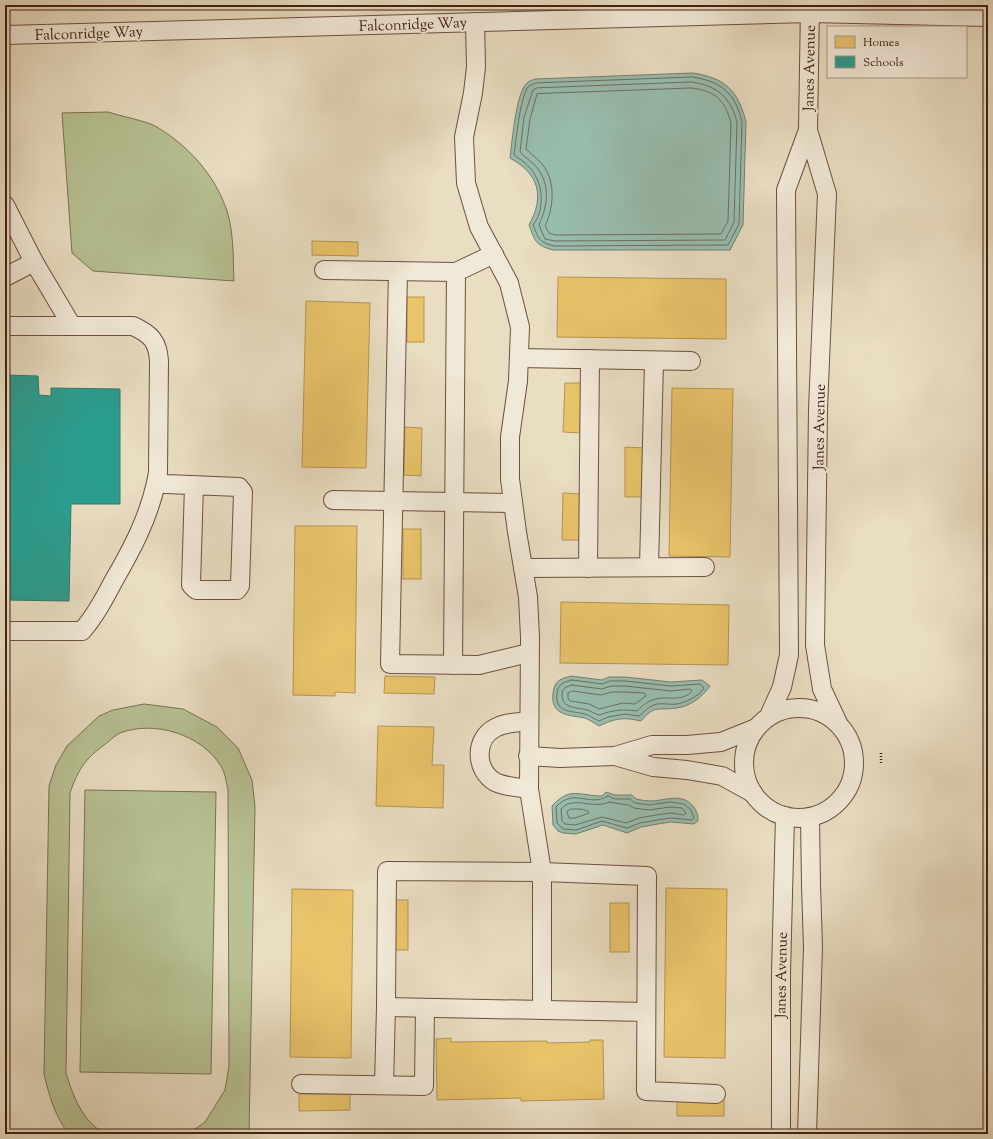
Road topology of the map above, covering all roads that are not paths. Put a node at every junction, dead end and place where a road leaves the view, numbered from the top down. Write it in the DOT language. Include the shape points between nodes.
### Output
graph roads {
  1 [pos="810,9"];
  2 [pos="988,17"];
  3 [pos="475,22"];
  4 [pos="5,35"];
  5 [pos="808,130"];
  6 [pos="5,205"];
  7 [pos="494,254"];
  8 [pos="34,262"];
  9 [pos="324,270"];
  10 [pos="398,271"];
  11 [pos="456,272"];
  12 [pos="5,277"];
  13 [pos="5,326"];
  14 [pos="72,326"];
  15 [pos="519,358"];
  16 [pos="590,360"];
  17 [pos="654,360"];
  18 [pos="691,361"];
  19 [pos="156,482"];
  20 [pos="194,485"];
  21 [pos="333,500"];
  22 [pos="393,501"];
  23 [pos="454,502"];
  24 [pos="513,503"];
  25 [pos="705,566"];
  26 [pos="649,567"];
  27 [pos="523,568"];
  28 [pos="588,568"];
  29 [pos="5,631"];
  30 [pos="529,653"];
  31 [pos="453,664"];
  32 [pos="528,721"];
  33 [pos="763,722"];
  34 [pos="838,723"];
  35 [pos="528,756"];
  36 [pos="615,756"];
  37 [pos="529,789"];
  38 [pos="753,793"];
  39 [pos="785,816"];
  40 [pos="810,817"];
  41 [pos="542,872"];
  42 [pos="386,1007"];
  43 [pos="425,1008"];
  44 [pos="542,1010"];
  45 [pos="646,1012"];
  46 [pos="301,1084"];
  47 [pos="384,1085"];
  48 [pos="716,1094"];
  49 [pos="808,1127"];
  50 [pos="781,1134"];
  51 [pos="820,1134"];
  1 -- 2 [label="street, Falconridge Way"];
  1 -- 3 [label="street, Falconridge Way"];
  1 -- 5 [label="street, Janes Avenue"];
  3 -- 4 [label="street, Falconridge Way"];
  3 -- 7 [label="street" via="476,67 464,137 466,183 480,227"];
  5 -- 33 [label="street, Janes Avenue" via="786,190 788,655 782,687"];
  5 -- 34 [label="street, Janes Avenue" via="827,194 818,409 815,645 822,689"];
  6 -- 8 [label="street"];
  7 -- 11 [label="street"];
  7 -- 15 [label="street" via="508,283 520,327"];
  8 -- 12 [label="street"];
  8 -- 14 [label="street"];
  9 -- 10 [label="street"];
  10 -- 11 [label="street"];
  10 -- 22 [label="street"];
  11 -- 23 [label="street"];
  13 -- 14 [label="street"];
  14 -- 19 [label="street" via="133,326 142,330 155,342 159,361"];
  15 -- 16 [label="street"];
  15 -- 24 [label="street" via="510,437"];
  16 -- 17 [label="street"];
  16 -- 28 [label="street"];
  17 -- 18 [label="street"];
  17 -- 26 [label="street"];
  19 -- 20 [label="street"];
  19 -- 29 [label="street" via="141,530 92,619 82,631"];
  20 -- 20 [label="street" via="239,487 243,492 240,586 236,590 196,590 191,585"];
  21 -- 22 [label="street"];
  22 -- 23 [label="street"];
  22 -- 31 [label="street" via="390,664"];
  23 -- 24 [label="street"];
  23 -- 31 [label="street"];
  24 -- 27 [label="street"];
  25 -- 26 [label="street"];
  26 -- 28 [label="street"];
  27 -- 28 [label="street"];
  27 -- 30 [label="street" via="528,598"];
  30 -- 31 [label="street" via="478,665"];
  30 -- 32 [label="street"];
  32 -- 35 [label="street"];
  32 -- 37 [label="street" via="494,728 486,735 479,755 481,766 496,782"];
  33 -- 34 [label="street, Janes Avenue" via="786,709 805,708 823,713"];
  33 -- 36 [label="street" via="721,742 652,746"];
  33 -- 38 [label="street, Janes Avenue" via="748,743 744,760 746,778"];
  34 -- 40 [label="street, Janes Avenue" via="850,739 855,758 853,778 844,796 829,810"];
  35 -- 36 [label="street"];
  35 -- 37 [label="street"];
  36 -- 38 [label="street" via="653,767 722,776"];
  37 -- 41 [label="street"];
  38 -- 39 [label="street, Janes Avenue" via="767,808"];
  39 -- 40 [label="street, Janes Avenue"];
  39 -- 50 [label="street, Janes Avenue" via="781,973"];
  40 -- 49 [label="street, Janes Avenue" via="813,947"];
  41 -- 42 [label="street" via="387,871"];
  41 -- 44 [label="street"];
  41 -- 45 [label="street" via="647,876"];
  42 -- 43 [label="street"];
  42 -- 47 [label="street"];
  43 -- 44 [label="street"];
  43 -- 47 [label="street" via="424,1086"];
  44 -- 45 [label="street"];
  45 -- 48 [label="street" via="646,1091"];
  46 -- 47 [label="street"];
  49 -- 51 [label="street"];
}
